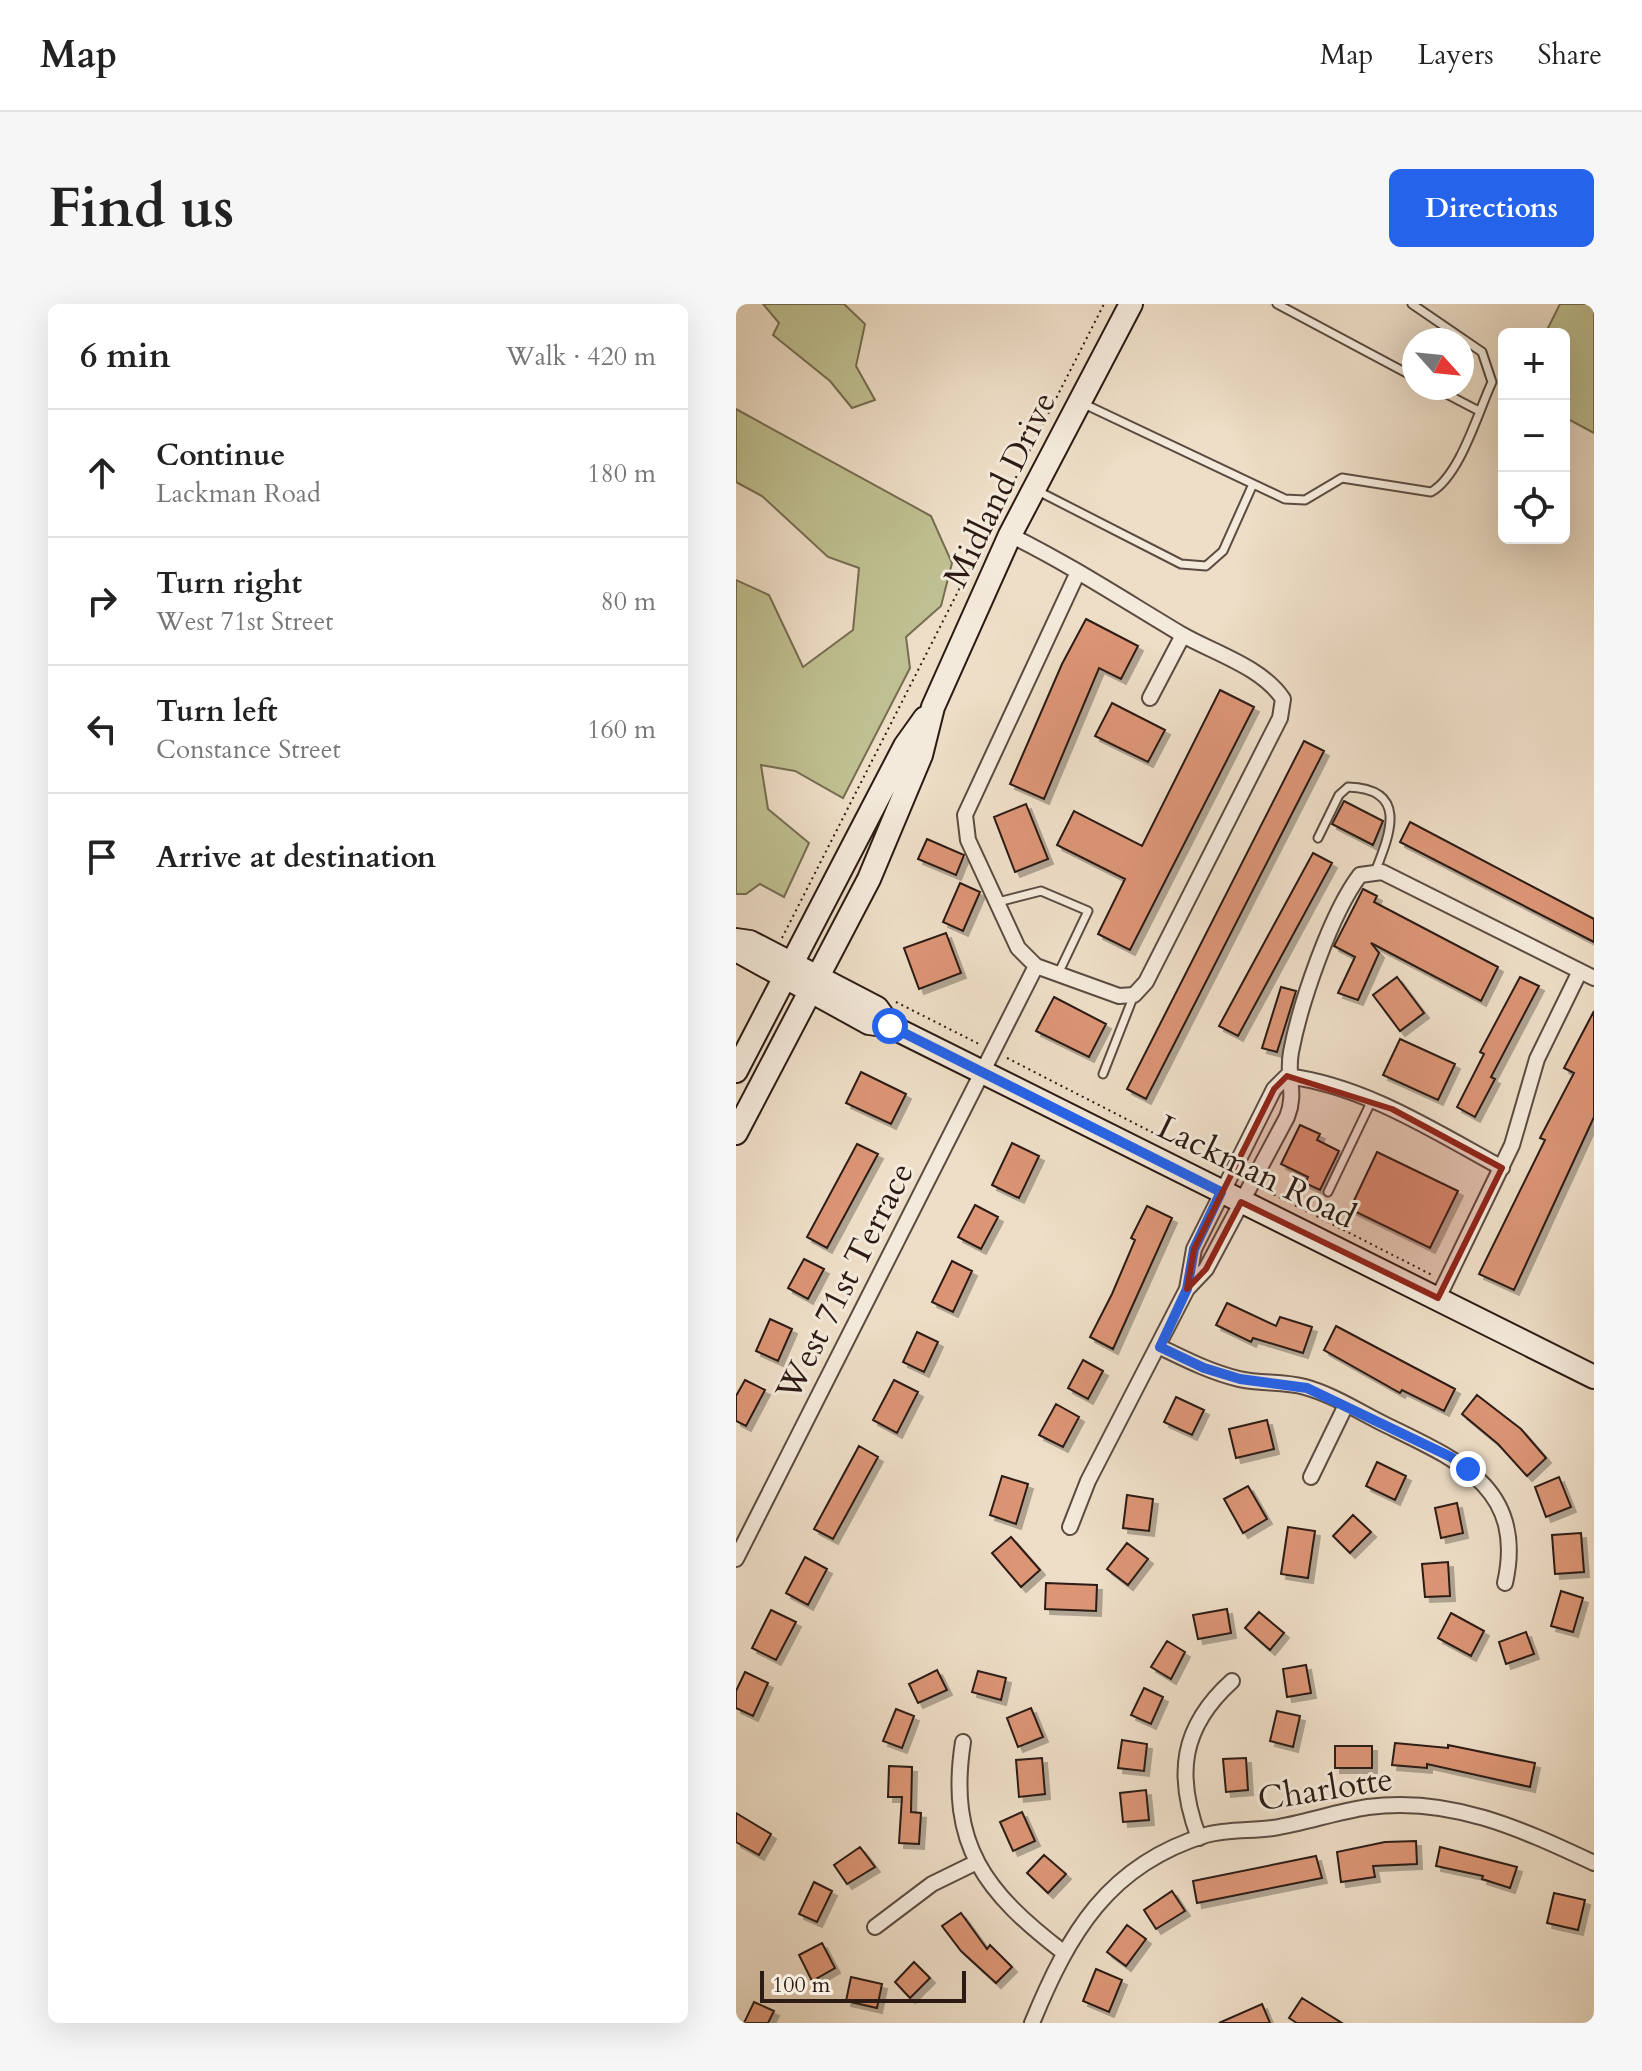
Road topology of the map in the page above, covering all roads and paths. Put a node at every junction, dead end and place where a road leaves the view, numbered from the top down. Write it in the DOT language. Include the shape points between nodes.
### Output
graph roads {
  1 [pos="1104,304"];
  2 [pos="1131,304"];
  3 [pos="1277,304"];
  4 [pos="1412,304"];
  5 [pos="1402,371"];
  6 [pos="1458,400"];
  7 [pos="1080,402"];
  8 [pos="1479,411"];
  9 [pos="1253,484"];
  10 [pos="1034,489"];
  11 [pos="1010,535"];
  12 [pos="1078,572"];
  13 [pos="1183,635"];
  14 [pos="1150,698"];
  15 [pos="933,707"];
  16 [pos="1318,838"];
  17 [pos="1375,872"];
  18 [pos="995,903"];
  19 [pos="736,940"];
  20 [pos="736,950"];
  21 [pos="1036,966"];
  22 [pos="788,971"];
  23 [pos="1058,974"];
  24 [pos="1587,975"];
  25 [pos="814,985"];
  26 [pos="1134,995"];
  27 [pos="896,1002"];
  28 [pos="977,1043"];
  29 [pos="1011,1060"];
  30 [pos="736,1071"];
  31 [pos="983,1074"];
  32 [pos="1103,1074"];
  33 [pos="1287,1076"];
  34 [pos="1372,1100"];
  35 [pos="736,1133"];
  36 [pos="1502,1168"];
  37 [pos="1236,1188"];
  38 [pos="1328,1192"];
  39 [pos="1187,1289"];
  40 [pos="1443,1290"];
  41 [pos="1160,1347"];
  42 [pos="1594,1377"];
  43 [pos="1346,1405"];
  44 [pos="1311,1477"];
  45 [pos="1070,1527"];
  46 [pos="736,1559"];
  47 [pos="1505,1583"];
  48 [pos="1232,1681"];
  49 [pos="963,1742"];
  50 [pos="1199,1838"];
  51 [pos="977,1862"];
  52 [pos="1594,1863"];
  53 [pos="875,1927"];
  54 [pos="1063,1952"];
  55 [pos="1032,2023"];
  1 -- 22 [label="path" via="779,944"];
  2 -- 7 [label="main road, Midland Drive"];
  3 -- 5 [label="lane"];
  4 -- 8 [label="lane" via="1482,352 1492,382"];
  6 -- 8 [label="lane"];
  7 -- 9 [label="lane"];
  7 -- 10 [label="main road, Midland Drive"];
  8 -- 9 [label="lane" via="1455,466 1431,492 1342,478 1305,500 1285,499"];
  9 -- 10 [label="lane" via="1223,551 1206,566 1181,564"];
  10 -- 11 [label="main road, Midland Drive"];
  11 -- 12 [label="street"];
  11 -- 15 [label="main road, Midland Drive"];
  12 -- 13 [label="street"];
  12 -- 18 [label="street" via="965,815 968,840"];
  13 -- 14 [label="street"];
  13 -- 26 [label="street" via="1273,684 1283,699 1280,718 1146,982"];
  15 -- 22 [label="main road, Midland Drive" via="905,746"];
  15 -- 25 [label="main road, Midland Drive" via="921,755 869,879"];
  16 -- 17 [label="lane" via="1348,787 1382,798 1392,822"];
  17 -- 24 [label="street"];
  17 -- 33 [label="street" via="1360,875 1337,915 1291,1049"];
  18 -- 21 [label="street" via="1018,948"];
  18 -- 23 [label="lane" via="1041,891 1088,911"];
  19 -- 22 [label="main road, Lackman Road" via="750,942"];
  20 -- 22 [label="main road, Lackman Road"];
  21 -- 23 [label="street"];
  21 -- 31 [label="street, West 71st Terrace"];
  22 -- 25 [label="main road, Lackman Road"];
  22 -- 30 [label="main road, Midland Drive"];
  23 -- 26 [label="street" via="1119,996"];
  24 -- 36 [label="street" via="1537,1059"];
  25 -- 31 [label="main road, Lackman Road" via="877,1008 890,1026"];
  25 -- 35 [label="main road, Midland Drive"];
  26 -- 32 [label="lane"];
  27 -- 28 [label="path"];
  29 -- 37 [label="path"];
  31 -- 37 [label="main road, Lackman Road"];
  31 -- 46 [label="street, West 71st Terrace"];
  33 -- 34 [label="street"];
  33 -- 37 [label="street" via="1274,1089"];
  33 -- 37 [label="street" via="1294,1099"];
  34 -- 36 [label="street"];
  34 -- 38 [label="lane"];
  36 -- 40 [label="street"];
  37 -- 39 [label="street" via="1206,1269"];
  37 -- 39 [label="street" via="1194,1249"];
  37 -- 40 [label="main road, Lackman Road"];
  37 -- 40 [label="path"];
  39 -- 41 [label="street"];
  40 -- 42 [label="main road, Lackman Road"];
  41 -- 43 [label="street" via="1213,1371 1307,1388"];
  41 -- 45 [label="street" via="1088,1481"];
  43 -- 44 [label="street"];
  43 -- 47 [label="street" via="1451,1457 1493,1494 1509,1530"];
  48 -- 50 [label="street" via="1202,1714 1185,1763 1186,1796"];
  49 -- 51 [label="street" via="959,1784"];
  50 -- 52 [label="street, Charlotte" via="1404,1804 1500,1821"];
  50 -- 54 [label="street, Charlotte" via="1127,1875 1097,1903"];
  51 -- 53 [label="street" via="932,1884"];
  51 -- 54 [label="street" via="1014,1914"];
  54 -- 55 [label="street, Charlotte"];
}
